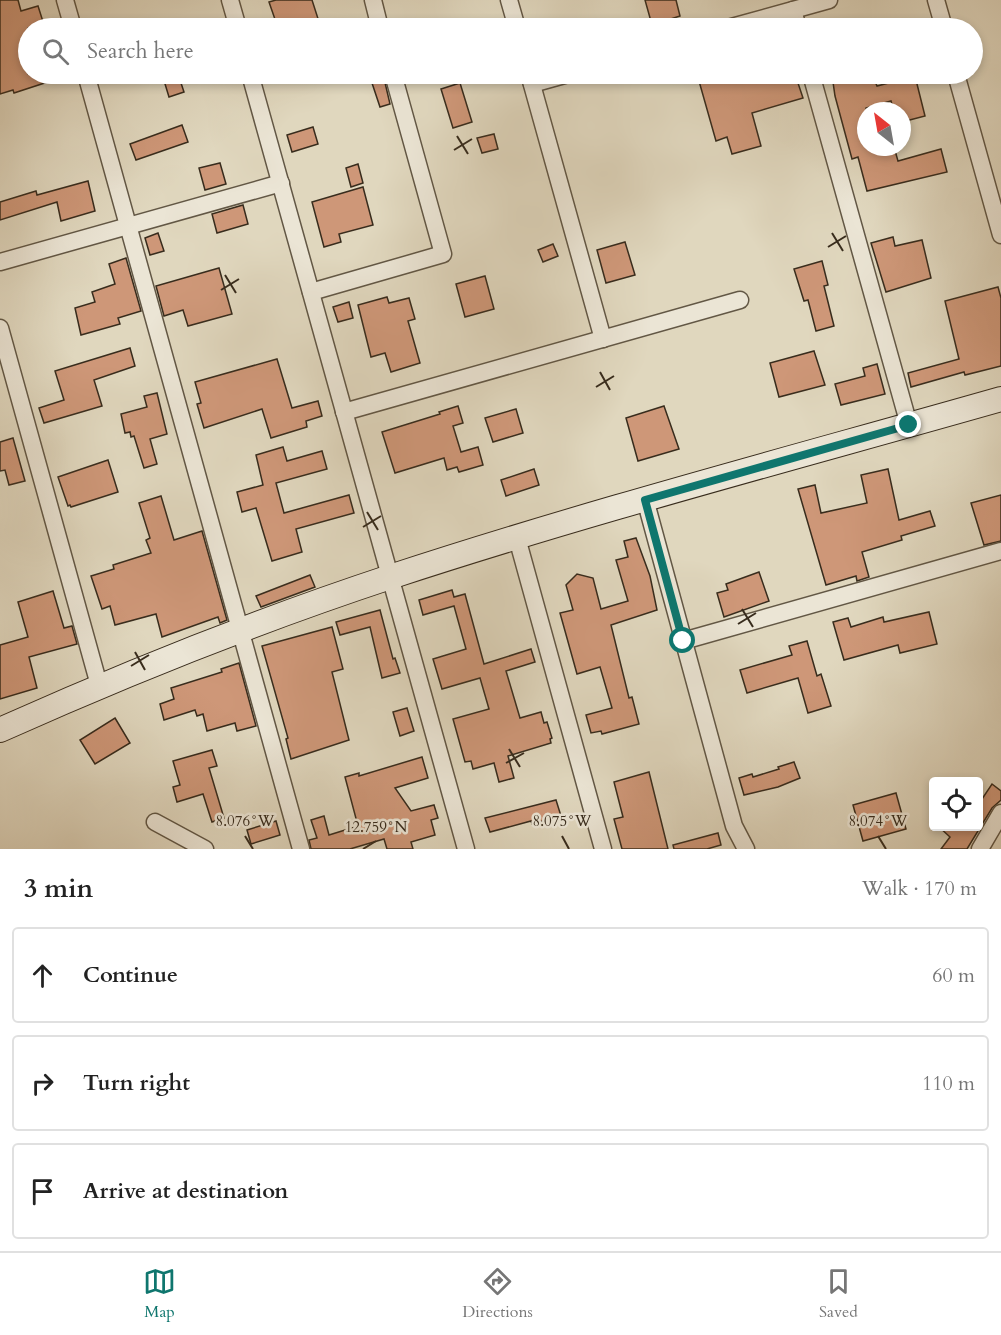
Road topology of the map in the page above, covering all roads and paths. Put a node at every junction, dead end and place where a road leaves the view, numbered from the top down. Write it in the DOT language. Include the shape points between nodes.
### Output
graph roads {
  1 [pos="65,0"];
  2 [pos="230,0"];
  3 [pos="373,0"];
  4 [pos="509,0"];
  5 [pos="829,0"];
  6 [pos="936,0"];
  7 [pos="793,10"];
  8 [pos="70,18"];
  9 [pos="235,18"];
  10 [pos="378,18"];
  11 [pos="514,18"];
  12 [pos="764,18"];
  13 [pos="795,18"];
  14 [pos="941,18"];
  15 [pos="89,84"];
  16 [pos="253,84"];
  17 [pos="396,84"];
  18 [pos="532,84"];
  19 [pos="814,84"];
  20 [pos="959,84"];
  21 [pos="281,183"];
  22 [pos="128,226"];
  23 [pos="1001,235"];
  24 [pos="0,262"];
  25 [pos="311,292"];
  26 [pos="740,300"];
  27 [pos="0,328"];
  28 [pos="603,339"];
  29 [pos="1001,399"];
  30 [pos="344,412"];
  31 [pos="909,425"];
  32 [pos="645,500"];
  33 [pos="517,538"];
  34 [pos="1001,551"];
  35 [pos="390,577"];
  36 [pos="240,630"];
  37 [pos="683,641"];
  38 [pos="99,685"];
  39 [pos="0,730"];
  40 [pos="1001,813"];
  41 [pos="155,822"];
  42 [pos="205,849"];
  43 [pos="302,849"];
  44 [pos="466,849"];
  45 [pos="603,849"];
  46 [pos="746,849"];
  47 [pos="980,849"];
  1 -- 8 [label="street"];
  2 -- 9 [label="street"];
  3 -- 10 [label="street"];
  4 -- 11 [label="street"];
  5 -- 7 [label="street"];
  6 -- 14 [label="street"];
  7 -- 12 [label="street"];
  7 -- 13 [label="street"];
  15 -- 22 [label="street"];
  16 -- 21 [label="street"];
  17 -- 25 [label="street" via="443,254"];
  18 -- 28 [label="street"];
  19 -- 31 [label="street"];
  20 -- 23 [label="street"];
  21 -- 22 [label="street"];
  21 -- 25 [label="street"];
  22 -- 24 [label="street"];
  22 -- 36 [label="street"];
  25 -- 30 [label="street"];
  26 -- 28 [label="street"];
  27 -- 38 [label="street"];
  28 -- 30 [label="street"];
  29 -- 31 [label="main road"];
  30 -- 35 [label="street"];
  31 -- 32 [label="main road"];
  32 -- 33 [label="main road"];
  32 -- 37 [label="street"];
  33 -- 35 [label="main road"];
  33 -- 45 [label="street"];
  34 -- 37 [label="street"];
  35 -- 36 [label="main road"];
  35 -- 44 [label="street"];
  36 -- 38 [label="main road"];
  36 -- 43 [label="street"];
  37 -- 46 [label="street" via="734,826"];
  38 -- 39 [label="main road"];
  40 -- 47 [label="street"];
  41 -- 42 [label="street"];
}
